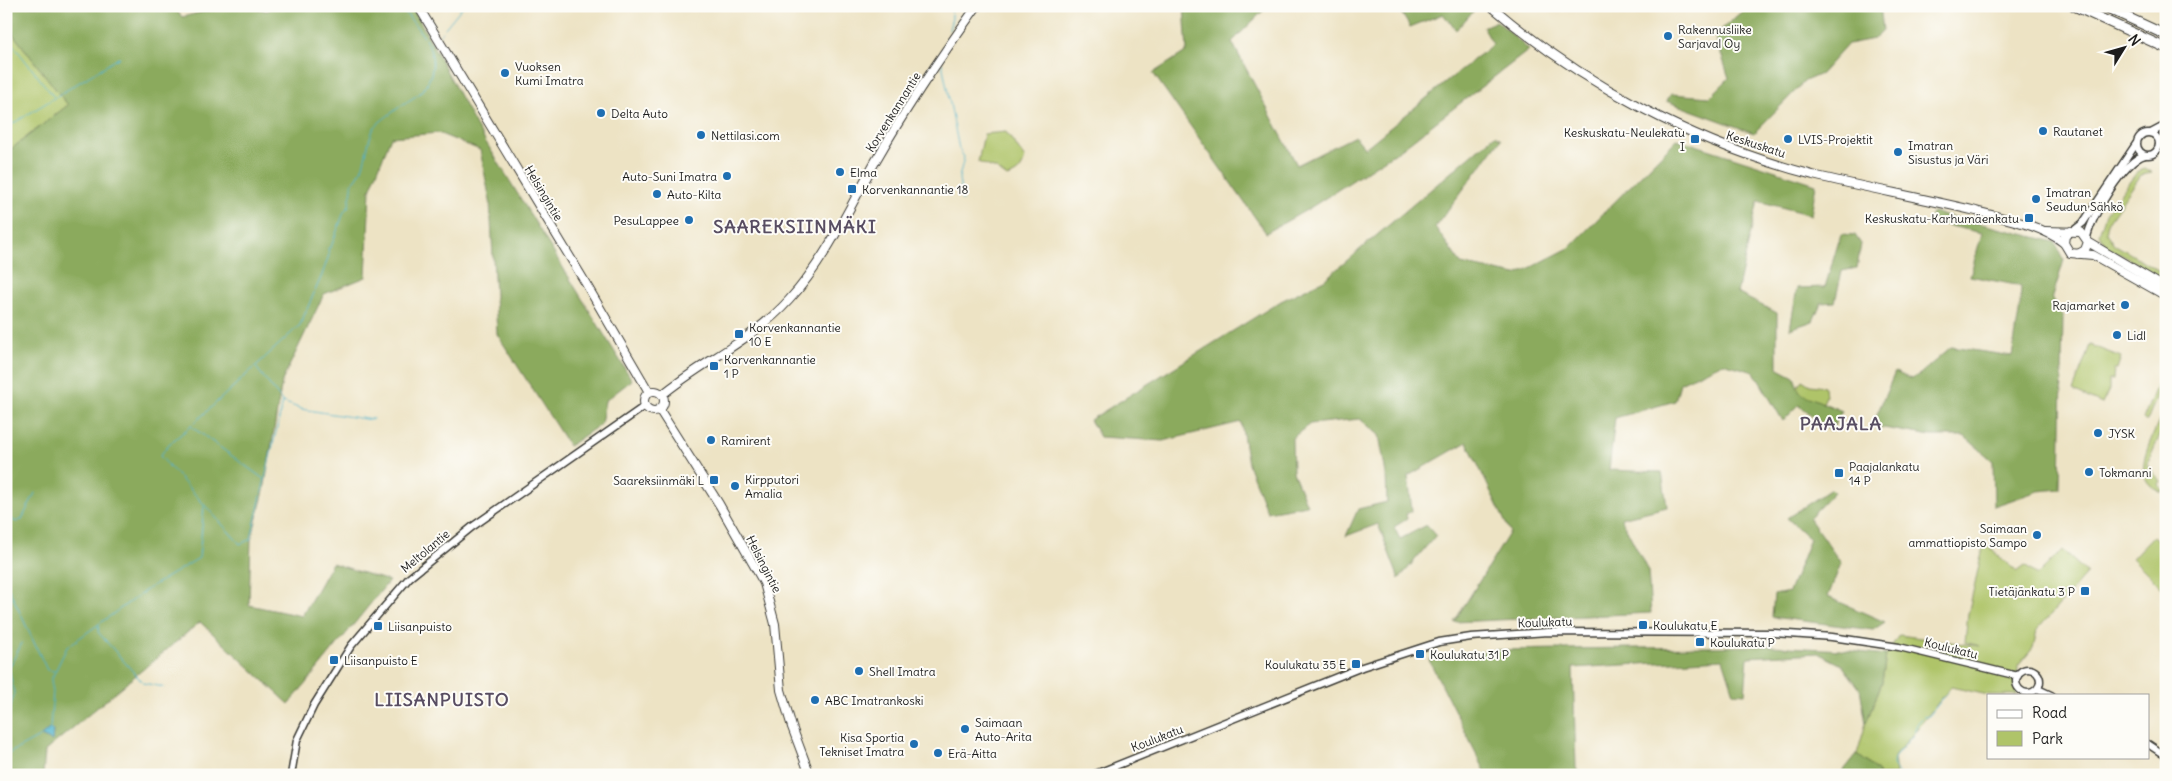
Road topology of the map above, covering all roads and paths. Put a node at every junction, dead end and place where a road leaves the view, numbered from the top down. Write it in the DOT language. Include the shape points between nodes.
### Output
graph roads {
  1 [pos="418,6"];
  2 [pos="977,6"];
  3 [pos="1491,6"];
  4 [pos="2074,6"];
  5 [pos="2103,6"];
  6 [pos="2166,35"];
  7 [pos="2166,48"];
  8 [pos="2166,125"];
  9 [pos="2166,131"];
  10 [pos="2150,133"];
  11 [pos="2136,144"];
  12 [pos="2159,145"];
  13 [pos="2145,155"];
  14 [pos="2045,231"];
  15 [pos="2072,231"];
  16 [pos="2087,240"];
  17 [pos="2064,243"];
  18 [pos="2078,254"];
  19 [pos="2166,288"];
  20 [pos="2166,296"];
  21 [pos="649,392"];
  22 [pos="662,395"];
  23 [pos="645,406"];
  24 [pos="659,409"];
  25 [pos="2018,676"];
  26 [pos="2038,689"];
  27 [pos="2049,694"];
  28 [pos="2150,745"];
  29 [pos="2166,756"];
  30 [pos="290,775"];
  31 [pos="810,775"];
  32 [pos="1093,775"];
  1 -- 21 [label="main road, Helsingintie"];
  2 -- 22 [label="main road, Korvenkannantie" via="924,82 818,261 790,300 760,328"];
  3 -- 14 [label="main road, Keskuskatu" via="1544,48 1592,79 1650,112 1717,143 1812,174"];
  4 -- 7 [label="highway"];
  5 -- 6 [label="highway"];
  8 -- 10 [label="street"];
  9 -- 12 [label="street"];
  10 -- 11 [label="street" via="2140,136"];
  10 -- 12 [label="street" via="2156,136"];
  11 -- 13 [label="street"];
  11 -- 15 [label="street" via="2083,223"];
  12 -- 13 [label="street" via="2156,152"];
  13 -- 16 [label="street" via="2135,160 2107,196 2092,220"];
  14 -- 15 [label="main road, Keskuskatu"];
  14 -- 17 [label="main road, Keskuskatu"];
  15 -- 16 [label="main road" via="2081,232"];
  15 -- 17 [label="main road" via="2065,236"];
  16 -- 18 [label="main road" via="2085,250"];
  16 -- 19 [label="main road" via="2096,249"];
  17 -- 18 [label="main road" via="2070,253"];
  18 -- 20 [label="main road" via="2093,255"];
  21 -- 22 [label="main road" via="656,391"];
  21 -- 23 [label="main road" via="644,398"];
  22 -- 24 [label="main road" via="663,403"];
  23 -- 24 [label="main road" via="651,410"];
  23 -- 30 [label="street, Meltolantie" via="472,527 409,578 351,646 323,690 297,740"];
  24 -- 31 [label="main road, Helsingintie" via="764,583 775,624 781,690"];
  25 -- 26 [label="street" via="2017,683 2024,692"];
  25 -- 26 [label="street" via="2024,671 2034,671 2040,679"];
  25 -- 32 [label="street, Koulukatu" via="1899,647 1832,637 1774,633 1548,632 1471,637 1439,642 1362,668"];
  26 -- 27 [label="street"];
  28 -- 29 [label="street"];
}
